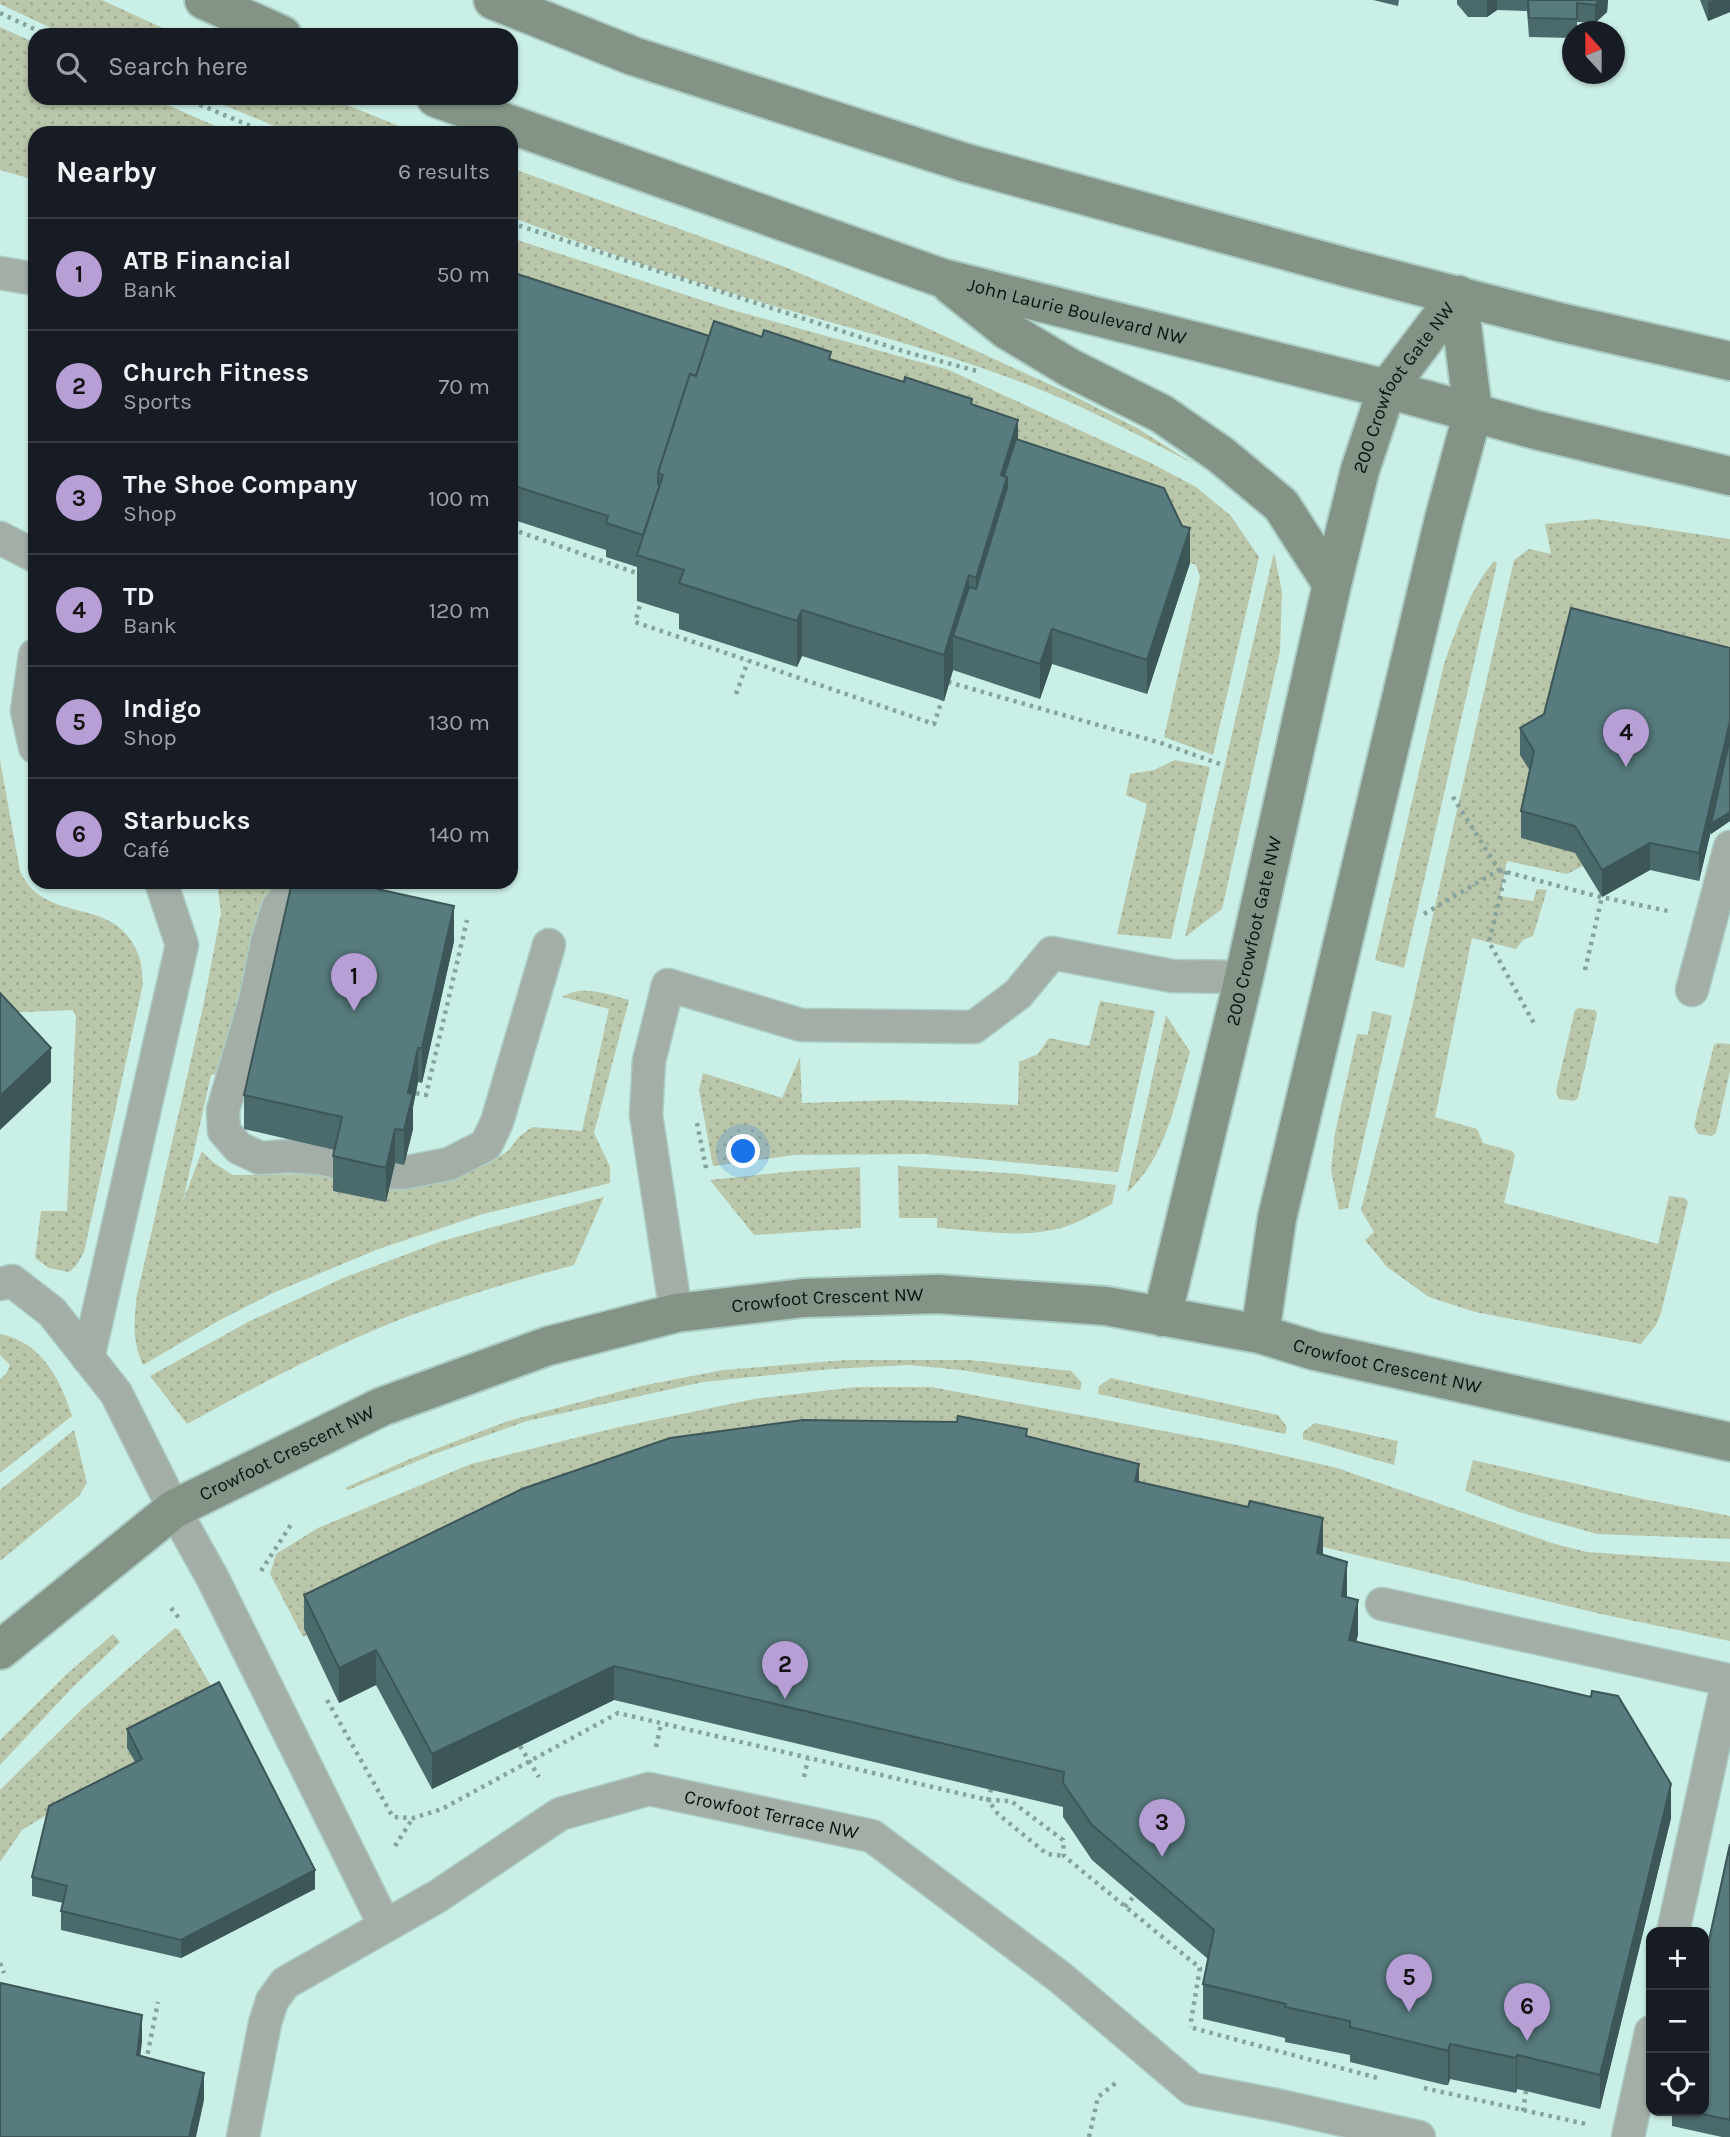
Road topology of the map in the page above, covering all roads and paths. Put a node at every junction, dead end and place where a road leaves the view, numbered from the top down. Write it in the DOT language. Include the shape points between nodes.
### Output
graph roads {
  1 [pos="204,0"];
  2 [pos="493,0"];
  3 [pos="0,13"];
  4 [pos="32,28"];
  5 [pos="266,28"];
  6 [pos="201,105"];
  7 [pos="456,105"];
  8 [pos="250,126"];
  9 [pos="515,126"];
  10 [pos="518,127"];
  11 [pos="518,225"];
  12 [pos="0,273"];
  13 [pos="28,278"];
  14 [pos="942,278"];
  15 [pos="1458,295"];
  16 [pos="1730,361"];
  17 [pos="980,372"];
  18 [pos="1387,389"];
  19 [pos="1473,412"];
  20 [pos="1730,476"];
  21 [pos="518,531"];
  22 [pos="0,538"];
  23 [pos="28,552"];
  24 [pos="649,577"];
  25 [pos="1332,584"];
  26 [pos="646,589"];
  27 [pos="747,661"];
  28 [pos="736,694"];
  29 [pos="1220,764"];
  30 [pos="1451,794"];
  31 [pos="1730,847"];
  32 [pos="1499,870"];
  33 [pos="1506,871"];
  34 [pos="163,889"];
  35 [pos="294,889"];
  36 [pos="1602,897"];
  37 [pos="1677,913"];
  38 [pos="1424,914"];
  39 [pos="467,920"];
  40 [pos="549,945"];
  41 [pos="1585,970"];
  42 [pos="1244,977"];
  43 [pos="1692,990"];
  44 [pos="1536,1027"];
  45 [pos="416,1093"];
  46 [pos="695,1113"];
  47 [pos="708,1173"];
  48 [pos="0,1284"];
  49 [pos="676,1313"];
  50 [pos="1162,1317"];
  51 [pos="1259,1334"];
  52 [pos="88,1358"];
  53 [pos="1730,1442"];
  54 [pos="174,1508"];
  55 [pos="292,1523"];
  56 [pos="265,1580"];
  57 [pos="1382,1605"];
  58 [pos="0,1650"];
  59 [pos="1729,1680"];
  60 [pos="322,1690"];
  61 [pos="675,1714"];
  62 [pos="672,1726"];
  63 [pos="762,1734"];
  64 [pos="520,1746"];
  65 [pos="759,1747"];
  66 [pos="530,1760"];
  67 [pos="869,1760"];
  68 [pos="867,1773"];
  69 [pos="991,1789"];
  70 [pos="393,1817"];
  71 [pos="413,1818"];
  72 [pos="391,1852"];
  73 [pos="1064,1856"];
  74 [pos="1134,1896"];
  75 [pos="1125,1907"];
  76 [pos="385,1926"];
  77 [pos="1674,1927"];
  78 [pos="0,1963"];
  79 [pos="4,1973"];
  80 [pos="158,2002"];
  81 [pos="1183,2032"];
  82 [pos="1647,2053"];
  83 [pos="146,2064"];
  84 [pos="1124,2077"];
  85 [pos="1390,2081"];
  86 [pos="1417,2087"];
  87 [pos="1526,2091"];
  88 [pos="1523,2111"];
  89 [pos="1629,2135"];
  90 [pos="243,2137"];
  91 [pos="1089,2137"];
  92 [pos="1419,2137"];
  1 -- 5 [label="street"];
  2 -- 15 [label="street" via="633,56 966,163"];
  3 -- 4 [label="path"];
  6 -- 8 [label="path"];
  7 -- 9 [label="street, John Laurie Boulevard NW"];
  10 -- 14 [label="street, John Laurie Boulevard NW"];
  11 -- 17 [label="path"];
  12 -- 13 [label="lane"];
  14 -- 18 [label="street, John Laurie Boulevard NW"];
  14 -- 25 [label="street" via="1007,330 1162,414 1221,455 1281,505"];
  15 -- 16 [label="street"];
  15 -- 18 [label="street, 200 Crowfoot Gate NW"];
  15 -- 19 [label="street, 200 Crowfoot Gate NW"];
  18 -- 19 [label="street, John Laurie Boulevard NW"];
  18 -- 25 [label="street, 200 Crowfoot Gate NW" via="1360,470"];
  19 -- 20 [label="street, John Laurie Boulevard NW"];
  19 -- 51 [label="street, 200 Crowfoot Gate NW" via="1277,1218"];
  21 -- 24 [label="path"];
  22 -- 23 [label="lane"];
  25 -- 42 [label="street, 200 Crowfoot Gate NW"];
  26 -- 27 [label="path" via="635,622"];
  27 -- 28 [label="path"];
  27 -- 29 [label="path" via="934,724 949,680"];
  30 -- 32 [label="path"];
  31 -- 43 [label="lane"];
  32 -- 33 [label="path"];
  32 -- 38 [label="path"];
  33 -- 37 [label="path"];
  33 -- 44 [label="path" via="1489,942"];
  34 -- 52 [label="lane" via="182,945"];
  35 -- 40 [label="lane" via="278,907 223,1110 224,1131 239,1148 260,1158 325,1159 372,1172 403,1173 449,1164 485,1145 497,1122"];
  36 -- 41 [label="path"];
  39 -- 45 [label="path" via="426,1095"];
  42 -- 49 [label="lane" via="1172,976 1052,953 1018,993 974,1027 801,1025 668,985 649,1061 646,1115"];
  42 -- 50 [label="street, 200 Crowfoot Gate NW"];
  46 -- 47 [label="path"];
  48 -- 52 [label="lane" via="12,1282 52,1312"];
  49 -- 50 [label="street, Crowfoot Crescent NW" via="803,1298 938,1294 1106,1306"];
  49 -- 54 [label="street, Crowfoot Crescent NW" via="548,1346 381,1406"];
  50 -- 51 [label="street, Crowfoot Crescent NW"];
  51 -- 53 [label="street, Crowfoot Crescent NW" via="1315,1351"];
  52 -- 54 [label="lane" via="116,1393"];
  54 -- 58 [label="street, Crowfoot Crescent NW"];
  54 -- 76 [label="lane"];
  55 -- 56 [label="path" via="260,1570"];
  57 -- 59 [label="lane"];
  59 -- 77 [label="lane"];
  60 -- 70 [label="path"];
  61 -- 62 [label="path"];
  63 -- 65 [label="path"];
  64 -- 66 [label="path"];
  67 -- 68 [label="path"];
  69 -- 73 [label="path" via="988,1800 998,1814 1047,1854"];
  71 -- 72 [label="path"];
  74 -- 75 [label="path"];
  76 -- 90 [label="lane, Crowfoot Terrace NW" via="285,1983 272,2001"];
  76 -- 92 [label="lane, Crowfoot Terrace NW" via="560,1814 649,1789 872,1836 1061,1978 1192,2089"];
  78 -- 79 [label="path"];
  80 -- 83 [label="path"];
  81 -- 85 [label="path" via="1190,2027"];
  82 -- 89 [label="lane"];
  84 -- 91 [label="path" via="1098,2097"];
  86 -- 88 [label="path"];
  87 -- 88 [label="path"];
  88 -- 89 [label="path"];
}
